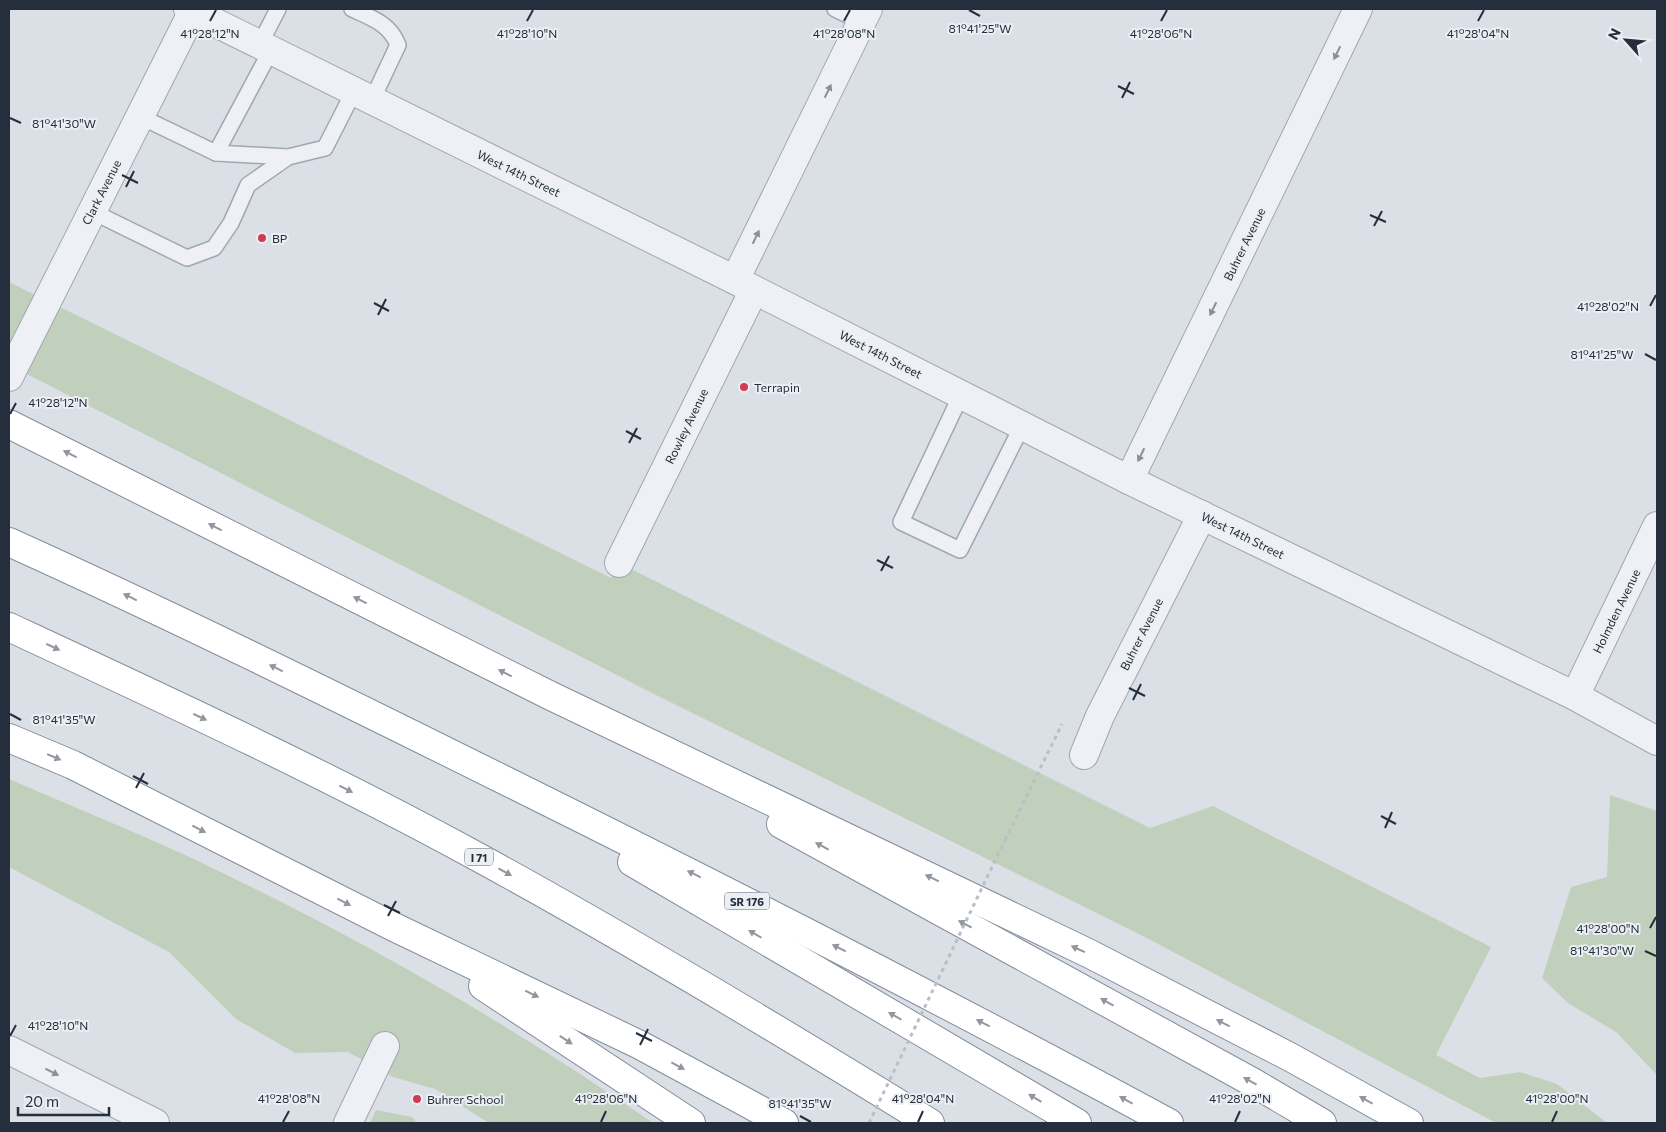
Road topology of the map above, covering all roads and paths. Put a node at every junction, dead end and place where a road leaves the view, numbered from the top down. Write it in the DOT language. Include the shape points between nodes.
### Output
graph roads {
  1 [pos="192,9"];
  2 [pos="278,9"];
  3 [pos="352,9"];
  4 [pos="835,9"];
  5 [pos="1358,9"];
  6 [pos="865,16"];
  7 [pos="265,47"];
  8 [pos="363,96"];
  9 [pos="139,116"];
  10 [pos="216,153"];
  11 [pos="288,157"];
  12 [pos="90,211"];
  13 [pos="744,285"];
  14 [pos="9,377"];
  15 [pos="961,395"];
  16 [pos="9,424"];
  17 [pos="1022,426"];
  18 [pos="1129,480"];
  19 [pos="1202,515"];
  20 [pos="1657,526"];
  21 [pos="9,542"];
  22 [pos="619,563"];
  23 [pos="9,627"];
  24 [pos="320,689"];
  25 [pos="549,695"];
  26 [pos="1575,696"];
  27 [pos="1064,721"];
  28 [pos="1657,721"];
  29 [pos="9,738"];
  30 [pos="1657,741"];
  31 [pos="1084,754"];
  32 [pos="394,927"];
  33 [pos="385,1046"];
  34 [pos="9,1050"];
  35 [pos="155,1123"];
  36 [pos="348,1123"];
  37 [pos="691,1123"];
  38 [pos="784,1123"];
  39 [pos="869,1123"];
  40 [pos="930,1123"];
  41 [pos="1077,1123"];
  42 [pos="1169,1123"];
  43 [pos="1322,1123"];
  44 [pos="1409,1123"];
  1 -- 7 [label="street, West 14th Street"];
  1 -- 9 [label="street, Clark Avenue"];
  2 -- 7 [label="lane"];
  3 -- 8 [label="lane" via="382,23 394,34 398,45"];
  4 -- 6 [label="lane"];
  5 -- 18 [label="street, Buhrer Avenue, one-way"];
  13 -- 6 [label="street, Rowley Avenue, one-way"];
  7 -- 8 [label="street, West 14th Street"];
  7 -- 10 [label="lane"];
  8 -- 11 [label="lane" via="325,148"];
  8 -- 13 [label="street, West 14th Street"];
  9 -- 10 [label="lane"];
  9 -- 12 [label="street, Clark Avenue"];
  10 -- 11 [label="lane"];
  11 -- 12 [label="lane" via="248,186 231,223 214,248 187,258"];
  12 -- 14 [label="street, Clark Avenue"];
  13 -- 15 [label="street, West 14th Street"];
  13 -- 22 [label="street, Rowley Avenue"];
  15 -- 17 [label="street, West 14th Street"];
  15 -- 17 [label="lane" via="901,522 960,550"];
  25 -- 16 [label="highway, one-way"];
  17 -- 18 [label="street, West 14th Street"];
  18 -- 19 [label="street, West 14th Street"];
  19 -- 26 [label="street, West 14th Street"];
  19 -- 31 [label="street, Buhrer Avenue"];
  20 -- 26 [label="street, Holmden Avenue"];
  24 -- 21 [label="highway, one-way"];
  23 -- 40 [label="highway, I 71, one-way" via="297,763 475,855 645,951"];
  41 -- 24 [label="highway, one-way" via="540,809"];
  42 -- 24 [label="highway, SR 176, one-way" via="742,898"];
  43 -- 25 [label="highway, one-way"];
  44 -- 25 [label="highway, one-way" via="1290,1057 1088,953"];
  26 -- 28 [label="street, West 14th Street"];
  26 -- 30 [label="street, West 14th Street"];
  27 -- 39 [label="path, bridge"];
  29 -- 32 [label="highway, one-way" via="73,766"];
  32 -- 37 [label="highway, one-way"];
  32 -- 38 [label="highway, one-way" via="640,1045"];
  33 -- 36 [label="street"];
  34 -- 35 [label="street, one-way"];
}
